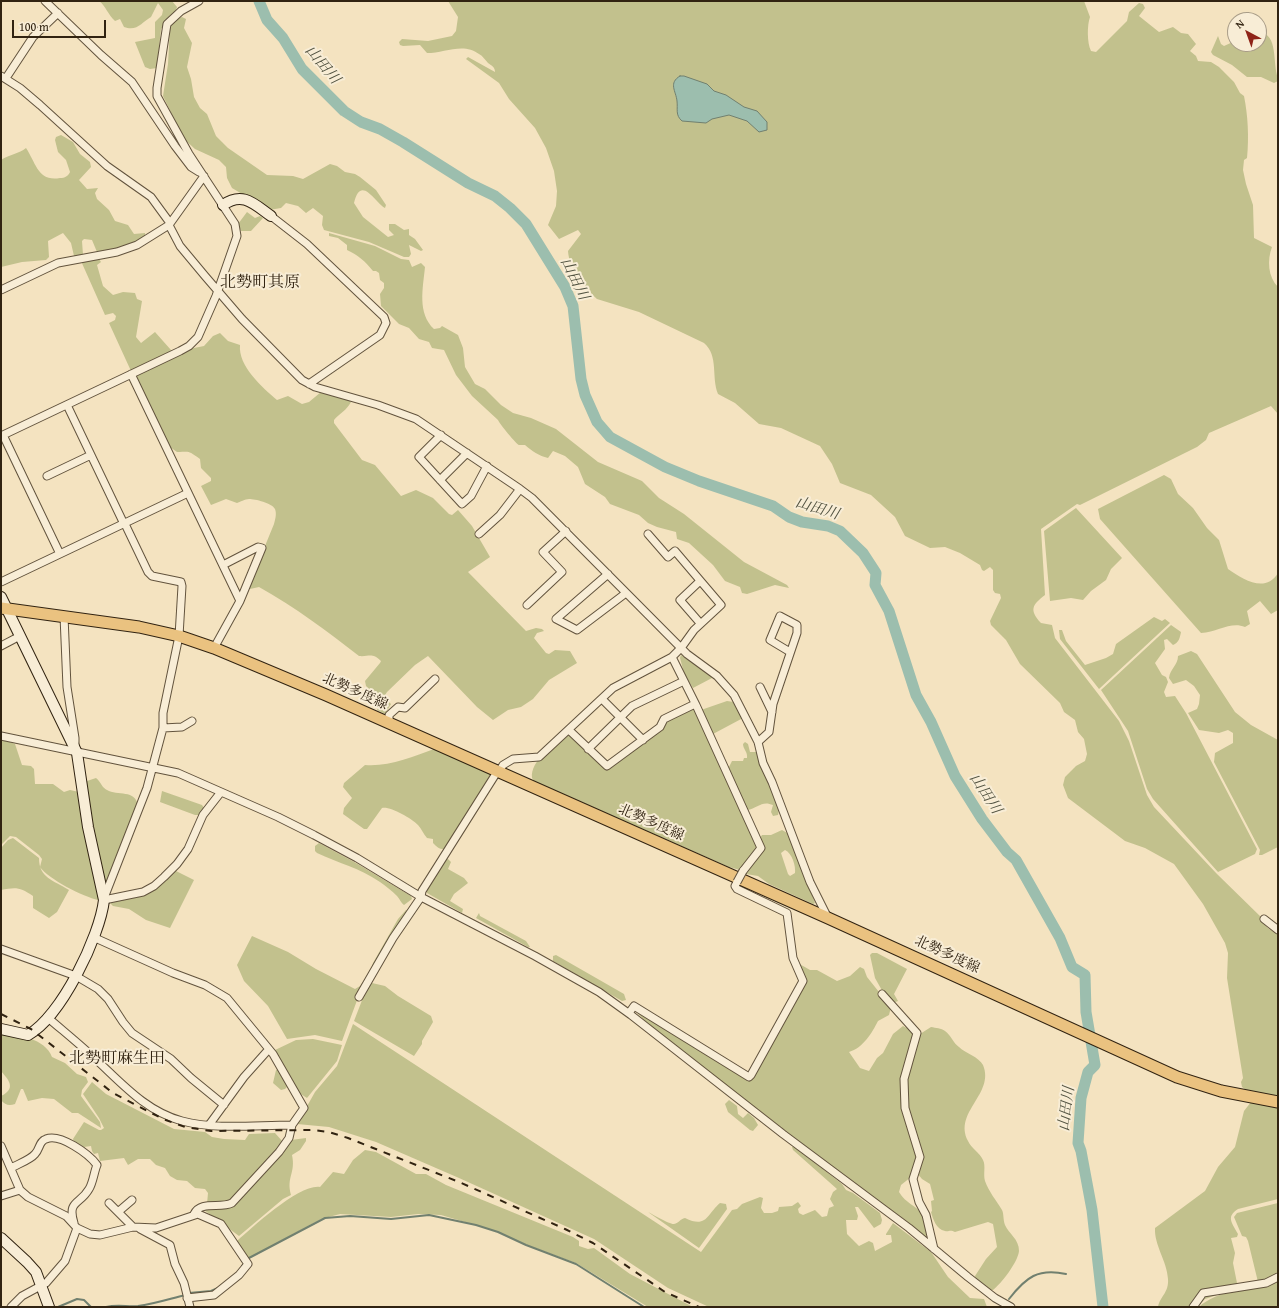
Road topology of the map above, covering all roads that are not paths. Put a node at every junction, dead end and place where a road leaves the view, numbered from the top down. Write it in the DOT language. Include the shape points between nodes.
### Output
graph roads {
  1 [pos="45,1"];
  2 [pos="200,1"];
  3 [pos="58,13"];
  4 [pos="4,77"];
  5 [pos="204,176"];
  6 [pos="223,205"];
  7 [pos="271,216"];
  8 [pos="170,224"];
  9 [pos="1,290"];
  10 [pos="218,290"];
  11 [pos="131,374"];
  12 [pos="309,384"];
  13 [pos="67,405"];
  14 [pos="441,435"];
  15 [pos="2,436"];
  16 [pos="467,453"];
  17 [pos="91,454"];
  18 [pos="487,466"];
  19 [pos="47,476"];
  20 [pos="440,480"];
  21 [pos="520,489"];
  22 [pos="188,493"];
  23 [pos="124,524"];
  24 [pos="566,531"];
  25 [pos="479,534"];
  26 [pos="648,534"];
  27 [pos="60,554"];
  28 [pos="223,565"];
  29 [pos="608,574"];
  30 [pos="700,581"];
  31 [pos="1,582"];
  32 [pos="626,593"];
  33 [pos="1,597"];
  34 [pos="240,601"];
  35 [pos="527,605"];
  36 [pos="4,609"];
  37 [pos="64,616"];
  38 [pos="700,622"];
  39 [pos="20,636"];
  40 [pos="179,636"];
  41 [pos="1,646"];
  42 [pos="214,648"];
  43 [pos="681,648"];
  44 [pos="790,652"];
  45 [pos="672,657"];
  46 [pos="435,679"];
  47 [pos="684,681"];
  48 [pos="760,687"];
  49 [pos="602,698"];
  50 [pos="695,704"];
  51 [pos="772,712"];
  52 [pos="621,717"];
  53 [pos="192,721"];
  54 [pos="389,723"];
  55 [pos="163,728"];
  56 [pos="569,730"];
  57 [pos="1,736"];
  58 [pos="643,740"];
  59 [pos="758,742"];
  60 [pos="588,749"];
  61 [pos="76,751"];
  62 [pos="154,767"];
  63 [pos="498,772"];
  64 [pos="221,792"];
  65 [pos="421,897"];
  66 [pos="104,899"];
  67 [pos="828,918"];
  68 [pos="1264,919"];
  69 [pos="1278,930"];
  70 [pos="93,937"];
  71 [pos="1,949"];
  72 [pos="76,976"];
  73 [pos="882,994"];
  74 [pos="359,997"];
  75 [pos="628,1013"];
  76 [pos="47,1017"];
  77 [pos="1,1029"];
  78 [pos="269,1048"];
  79 [pos="1278,1102"];
  80 [pos="224,1105"];
  81 [pos="209,1125"];
  82 [pos="292,1125"];
  83 [pos="1,1146"];
  84 [pos="11,1168"];
  85 [pos="20,1190"];
  86 [pos="1,1196"];
  87 [pos="132,1200"];
  88 [pos="109,1203"];
  89 [pos="118,1212"];
  90 [pos="194,1214"];
  91 [pos="76,1225"];
  92 [pos="136,1228"];
  93 [pos="1,1238"];
  94 [pos="934,1249"];
  95 [pos="1278,1277"];
  96 [pos="42,1285"];
  97 [pos="187,1298"];
  98 [pos="11,1307"];
  99 [pos="49,1307"];
  100 [pos="190,1307"];
  101 [pos="1012,1307"];
  102 [pos="1193,1307"];
  1 -- 3 [label="street"];
  2 -- 5 [label="street" via="182,10 168,24 157,96"];
  3 -- 4 [label="street" via="33,37"];
  3 -- 5 [label="street" via="132,82 191,167"];
  4 -- 8 [label="street" via="40,104 107,166 151,197"];
  5 -- 6 [label="street"];
  5 -- 8 [label="street"];
  6 -- 7 [label="main road" via="239,197"];
  6 -- 10 [label="street" via="235,224 237,236"];
  7 -- 12 [label="street" via="308,244 384,317 386,323 380,335"];
  8 -- 9 [label="street" via="127,249 58,263"];
  8 -- 10 [label="street" via="180,246"];
  10 -- 11 [label="street" via="198,337 189,346"];
  10 -- 12 [label="street" via="283,361"];
  11 -- 13 [label="street"];
  11 -- 22 [label="street"];
  12 -- 14 [label="street" via="410,416"];
  13 -- 15 [label="street"];
  13 -- 17 [label="street"];
  14 -- 16 [label="street"];
  14 -- 20 [label="street" via="418,457"];
  15 -- 27 [label="street"];
  16 -- 18 [label="street"];
  16 -- 20 [label="street"];
  17 -- 19 [label="street"];
  17 -- 23 [label="street"];
  18 -- 20 [label="street" via="471,496 462,504"];
  18 -- 21 [label="street"];
  21 -- 24 [label="street"];
  21 -- 25 [label="street" via="500,515"];
  22 -- 23 [label="street"];
  22 -- 28 [label="street"];
  23 -- 27 [label="street"];
  23 -- 40 [label="street" via="148,572 152,576 181,582"];
  24 -- 29 [label="street"];
  24 -- 35 [label="street" via="543,552 562,572"];
  26 -- 30 [label="street" via="668,557 675,551"];
  27 -- 31 [label="street"];
  28 -- 34 [label="street"];
  28 -- 34 [label="street" via="258,547 262,548"];
  29 -- 32 [label="street"];
  29 -- 32 [label="street" via="556,619 577,630"];
  30 -- 38 [label="street" via="680,600"];
  30 -- 38 [label="street" via="721,605"];
  32 -- 43 [label="street"];
  33 -- 36 [label="main road"];
  34 -- 42 [label="street"];
  36 -- 37 [label="main road, 北勢多度線"];
  36 -- 39 [label="main road"];
  37 -- 40 [label="main road, 北勢多度線" via="139,627"];
  37 -- 61 [label="street" via="67,686"];
  38 -- 43 [label="street"];
  39 -- 41 [label="street"];
  39 -- 61 [label="main road"];
  40 -- 42 [label="main road, 北勢多度線"];
  40 -- 55 [label="street" via="162,713"];
  42 -- 54 [label="main road, 北勢多度線"];
  43 -- 45 [label="street"];
  43 -- 59 [label="street" via="717,676 734,695"];
  44 -- 44 [label="street" via="797,633 797,625 780,616 770,640"];
  44 -- 51 [label="street"];
  45 -- 47 [label="street"];
  45 -- 49 [label="street" via="619,684"];
  46 -- 54 [label="street" via="405,708 398,707 390,715"];
  47 -- 50 [label="street"];
  47 -- 52 [label="street" via="632,706"];
  48 -- 51 [label="street"];
  49 -- 52 [label="street"];
  49 -- 56 [label="street"];
  50 -- 58 [label="street" via="664,719 660,727"];
  50 -- 75 [label="street, bridge" via="761,848 735,886 787,913 792,958 802,981 749,1077 634,1006"];
  51 -- 59 [label="street" via="769,732"];
  52 -- 58 [label="street"];
  52 -- 60 [label="street"];
  53 -- 55 [label="street" via="182,727"];
  54 -- 63 [label="main road, 北勢多度線"];
  55 -- 62 [label="street"];
  56 -- 60 [label="street"];
  56 -- 63 [label="street" via="539,757 513,758"];
  57 -- 61 [label="street"];
  58 -- 60 [label="street" via="606,766"];
  59 -- 67 [label="street" via="763,763 810,882"];
  61 -- 62 [label="street"];
  61 -- 66 [label="main road" via="88,827"];
  62 -- 64 [label="street" via="178,773"];
  62 -- 66 [label="street"];
  63 -- 65 [label="street" via="422,891"];
  63 -- 67 [label="main road, 北勢多度線"];
  64 -- 65 [label="street" via="314,835"];
  64 -- 66 [label="street" via="202,815 188,849 164,877 143,892"];
  65 -- 74 [label="street" via="392,938"];
  65 -- 75 [label="street" via="535,956 599,992"];
  66 -- 70 [label="main road"];
  67 -- 79 [label="main road, 北勢多度線" via="1177,1077 1221,1091"];
  68 -- 69 [label="street"];
  70 -- 72 [label="main road"];
  70 -- 78 [label="street" via="205,985 227,998"];
  71 -- 72 [label="street"];
  72 -- 76 [label="main road"];
  72 -- 80 [label="street" via="98,989 108,999 132,1033 171,1059"];
  73 -- 94 [label="street" via="917,1033 904,1079 905,1108 920,1157 912,1179 926,1215"];
  75 -- 94 [label="street"];
  76 -- 77 [label="main road" via="28,1035"];
  76 -- 81 [label="street" via="108,1073 149,1106 168,1117"];
  78 -- 80 [label="street"];
  78 -- 82 [label="street" via="304,1108"];
  80 -- 81 [label="street"];
  81 -- 82 [label="street"];
  82 -- 90 [label="street" via="289,1138 279,1152 232,1203 201,1207"];
  83 -- 84 [label="street"];
  84 -- 85 [label="street"];
  84 -- 91 [label="street" via="35,1154 41,1142 47,1138 59,1138 92,1158 97,1165 90,1189 73,1206 71,1212"];
  85 -- 86 [label="street"];
  85 -- 91 [label="street" via="28,1197 56,1210"];
  87 -- 89 [label="street"];
  88 -- 89 [label="street"];
  89 -- 92 [label="street"];
  90 -- 92 [label="street" via="156,1228"];
  90 -- 97 [label="street" via="221,1224 248,1264 239,1275 214,1295"];
  91 -- 92 [label="street" via="90,1234 100,1235"];
  91 -- 96 [label="street" via="65,1261"];
  92 -- 97 [label="street" via="170,1245"];
  93 -- 96 [label="main road" via="36,1272"];
  94 -- 101 [label="street" via="995,1298"];
  95 -- 102 [label="street" via="1266,1282 1203,1293"];
  96 -- 98 [label="street" via="22,1296"];
  96 -- 99 [label="main road"];
  97 -- 100 [label="street"];
}
